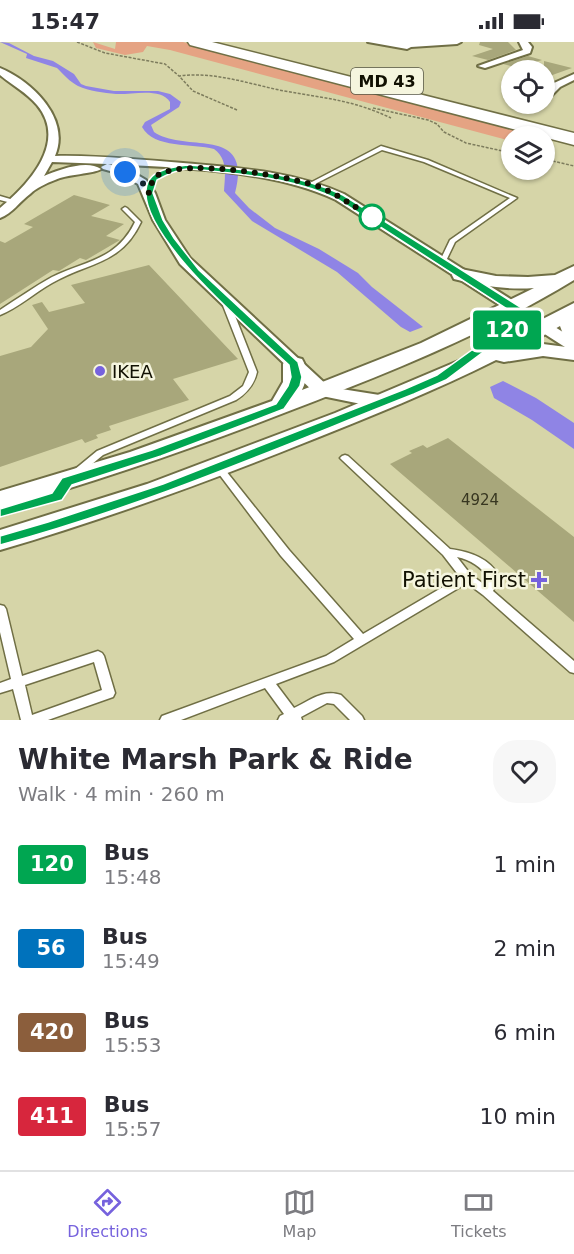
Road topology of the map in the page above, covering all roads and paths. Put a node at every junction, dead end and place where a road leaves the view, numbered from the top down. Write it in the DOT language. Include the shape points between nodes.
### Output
graph roads {
  1 [pos="77,42"];
  2 [pos="195,42"];
  3 [pos="231,42"];
  4 [pos="377,42"];
  5 [pos="457,42"];
  6 [pos="523,42"];
  7 [pos="396,45"];
  8 [pos="427,52"];
  9 [pos="482,66"];
  10 [pos="0,72"];
  11 [pos="179,76"];
  12 [pos="574,77"];
  13 [pos="555,87"];
  14 [pos="370,108"];
  15 [pos="237,110"];
  16 [pos="391,118"];
  17 [pos="574,126"];
  18 [pos="574,140"];
  19 [pos="62,143"];
  20 [pos="501,151"];
  21 [pos="110,160"];
  22 [pos="47,161"];
  23 [pos="555,162"];
  24 [pos="574,166"];
  25 [pos="187,167"];
  26 [pos="125,172"];
  27 [pos="311,184"];
  28 [pos="149,193"];
  29 [pos="0,198"];
  30 [pos="19,198"];
  31 [pos="125,209"];
  32 [pos="0,214"];
  33 [pos="442,263"];
  34 [pos="461,274"];
  35 [pos="570,275"];
  36 [pos="224,300"];
  37 [pos="574,311"];
  38 [pos="0,314"];
  39 [pos="527,316"];
  40 [pos="574,341"];
  41 [pos="574,346"];
  42 [pos="574,354"];
  43 [pos="294,364"];
  44 [pos="323,391"];
  45 [pos="410,391"];
  46 [pos="386,401"];
  47 [pos="280,407"];
  48 [pos="345,458"];
  49 [pos="219,468"];
  50 [pos="67,482"];
  51 [pos="0,500"];
  52 [pos="0,512"];
  53 [pos="0,540"];
  54 [pos="447,552"];
  55 [pos="467,578"];
  56 [pos="488,592"];
  57 [pos="0,609"];
  58 [pos="362,640"];
  59 [pos="574,668"];
  60 [pos="18,682"];
  61 [pos="267,682"];
  62 [pos="0,688"];
  63 [pos="291,718"];
  64 [pos="27,720"];
  65 [pos="33,720"];
  66 [pos="166,720"];
  67 [pos="358,720"];
  1 -- 11 [label="path" via="105,53 165,64"];
  2 -- 18 [label="highway, MD 43"];
  3 -- 17 [label="highway, MD 43"];
  4 -- 7 [label="street"];
  5 -- 7 [label="street"];
  6 -- 9 [label="street" via="527,51"];
  7 -- 8 [label="street"];
  10 -- 19 [label="street" via="44,106"];
  11 -- 14 [label="path" via="200,73"];
  11 -- 15 [label="path" via="193,91"];
  12 -- 13 [label="street"];
  14 -- 16 [label="path"];
  14 -- 20 [label="path" via="428,120 466,143"];
  19 -- 21 [label="street"];
  19 -- 22 [label="street"];
  21 -- 22 [label="street"];
  21 -- 25 [label="street"];
  22 -- 26 [label="street"];
  22 -- 30 [label="street"];
  23 -- 24 [label="path"];
  25 -- 27 [label="street"];
  25 -- 28 [label="street" via="155,178"];
  26 -- 28 [label="street" via="142,182"];
  26 -- 30 [label="street" via="73,170 49,178"];
  27 -- 33 [label="street" via="340,197"];
  27 -- 33 [label="lane" via="381,148 426,161 514,198 450,243"];
  28 -- 36 [label="street" via="178,252"];
  29 -- 30 [label="lane"];
  30 -- 32 [label="street"];
  31 -- 38 [label="lane" via="138,222 124,245 96,263 53,280"];
  33 -- 34 [label="street"];
  34 -- 35 [label="main road" via="514,284"];
  34 -- 39 [label="street"];
  35 -- 39 [label="main road" via="558,294"];
  36 -- 43 [label="street"];
  36 -- 50 [label="lane" via="253,372 247,388 233,398 100,453"];
  37 -- 39 [label="main road"];
  37 -- 40 [label="main road" via="570,322"];
  39 -- 41 [label="street"];
  39 -- 44 [label="main road" via="442,343"];
  39 -- 45 [label="main road" via="441,377"];
  42 -- 45 [label="main road" via="543,350 506,356"];
  43 -- 44 [label="street"];
  43 -- 47 [label="main road" via="297,377"];
  44 -- 46 [label="street"];
  44 -- 47 [label="main road"];
  45 -- 46 [label="main road"];
  46 -- 49 [label="main road"];
  47 -- 50 [label="main road"];
  48 -- 54 [label="lane"];
  49 -- 53 [label="main road"];
  49 -- 58 [label="lane" via="285,554"];
  50 -- 51 [label="main road"];
  50 -- 52 [label="main road" via="57,496"];
  54 -- 55 [label="lane"];
  54 -- 56 [label="lane" via="469,554 489,568 495,577"];
  55 -- 56 [label="lane"];
  55 -- 58 [label="lane"];
  56 -- 59 [label="lane"];
  57 -- 60 [label="lane"];
  58 -- 61 [label="lane" via="330,659"];
  60 -- 62 [label="lane"];
  60 -- 64 [label="lane"];
  60 -- 65 [label="lane" via="98,656 109,693"];
  61 -- 63 [label="lane"];
  61 -- 66 [label="lane"];
  63 -- 67 [label="lane" via="326,698 337,699"];
}
